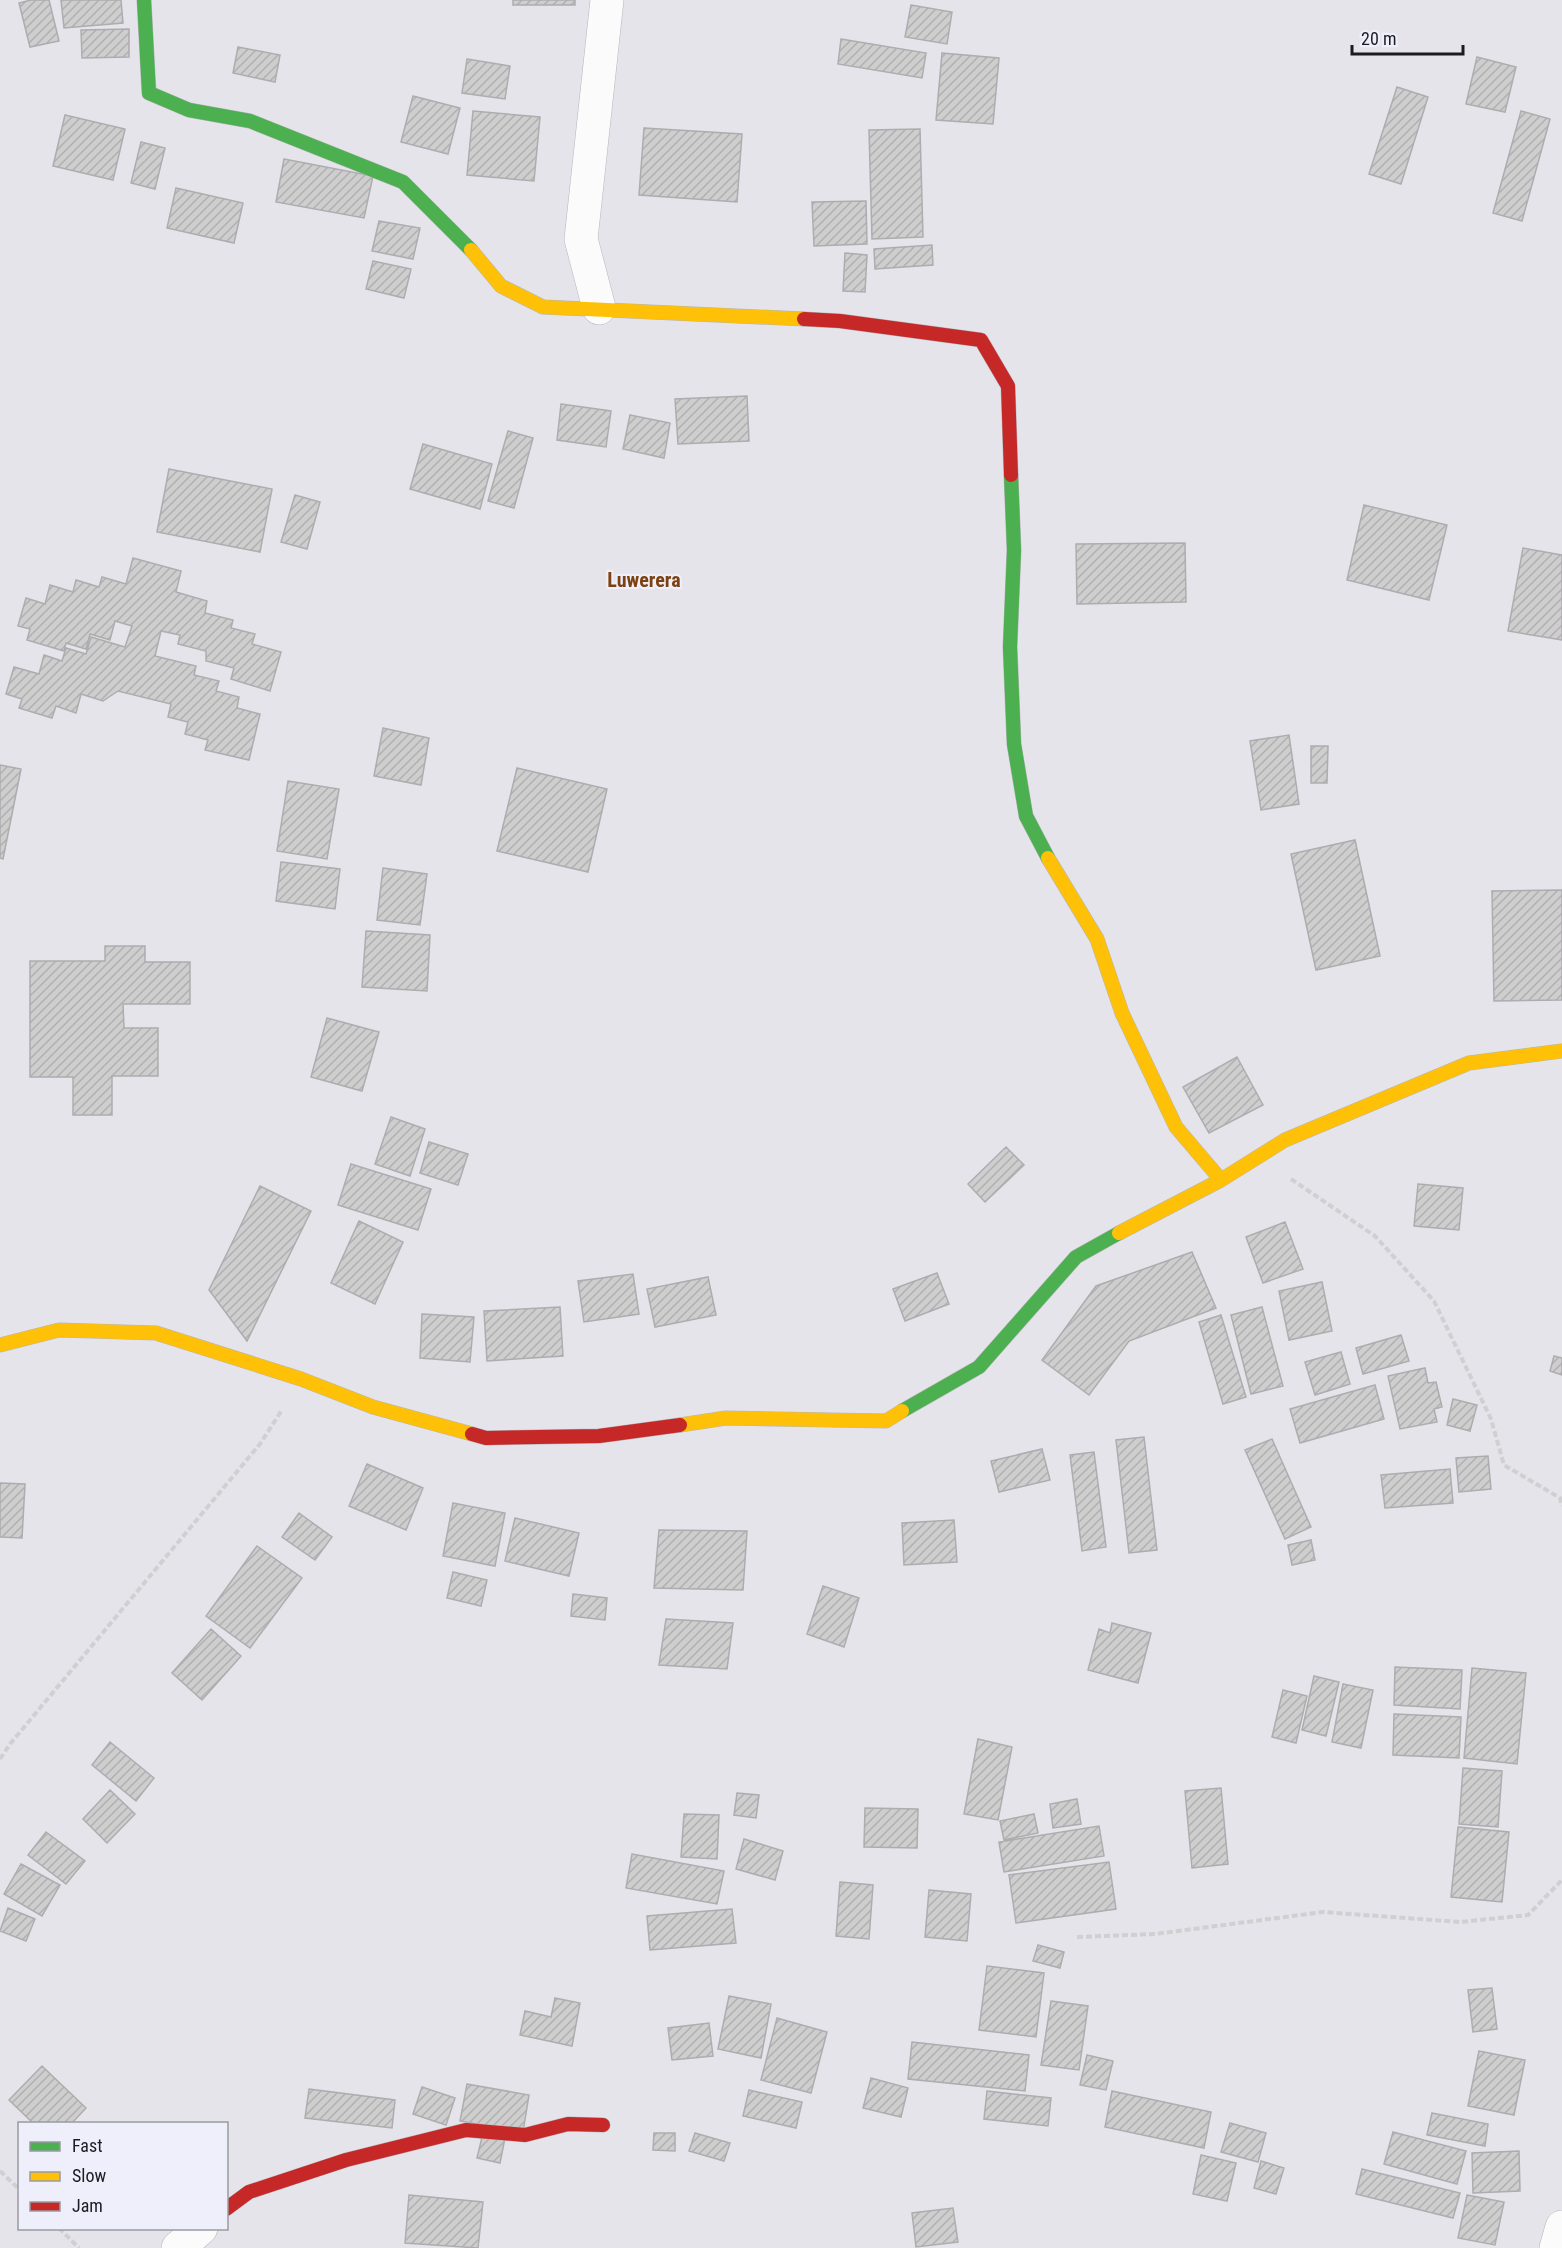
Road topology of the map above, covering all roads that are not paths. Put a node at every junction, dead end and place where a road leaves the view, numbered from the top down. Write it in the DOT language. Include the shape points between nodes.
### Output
graph roads {
  1 [pos="144,0"];
  2 [pos="607,0"];
  3 [pos="599,308"];
  4 [pos="1562,1051"];
  5 [pos="1221,1180"];
  6 [pos="0,1344"];
  7 [pos="603,2125"];
  8 [pos="228,2208"];
  9 [pos="1562,2228"];
  10 [pos="200,2230"];
  11 [pos="178,2248"];
  12 [pos="1556,2248"];
  1 -- 3 [label="street" via="149,93 189,110 250,122 403,182 478,257 501,286 543,307"];
  2 -- 3 [label="street" via="581,239"];
  3 -- 5 [label="street" via="840,321 981,340 1008,386 1014,550 1010,647 1014,744 1026,816 1097,939 1122,1013 1176,1127"];
  4 -- 5 [label="street" via="1469,1063 1285,1140"];
  5 -- 6 [label="street" via="1076,1257 979,1367 886,1421 726,1418 599,1436 486,1438 373,1407 156,1333 59,1330"];
  7 -- 8 [label="street" via="568,2124 525,2135 466,2130 346,2160 249,2192"];
  9 -- 12 [label="street"];
  10 -- 11 [label="street"];
}
